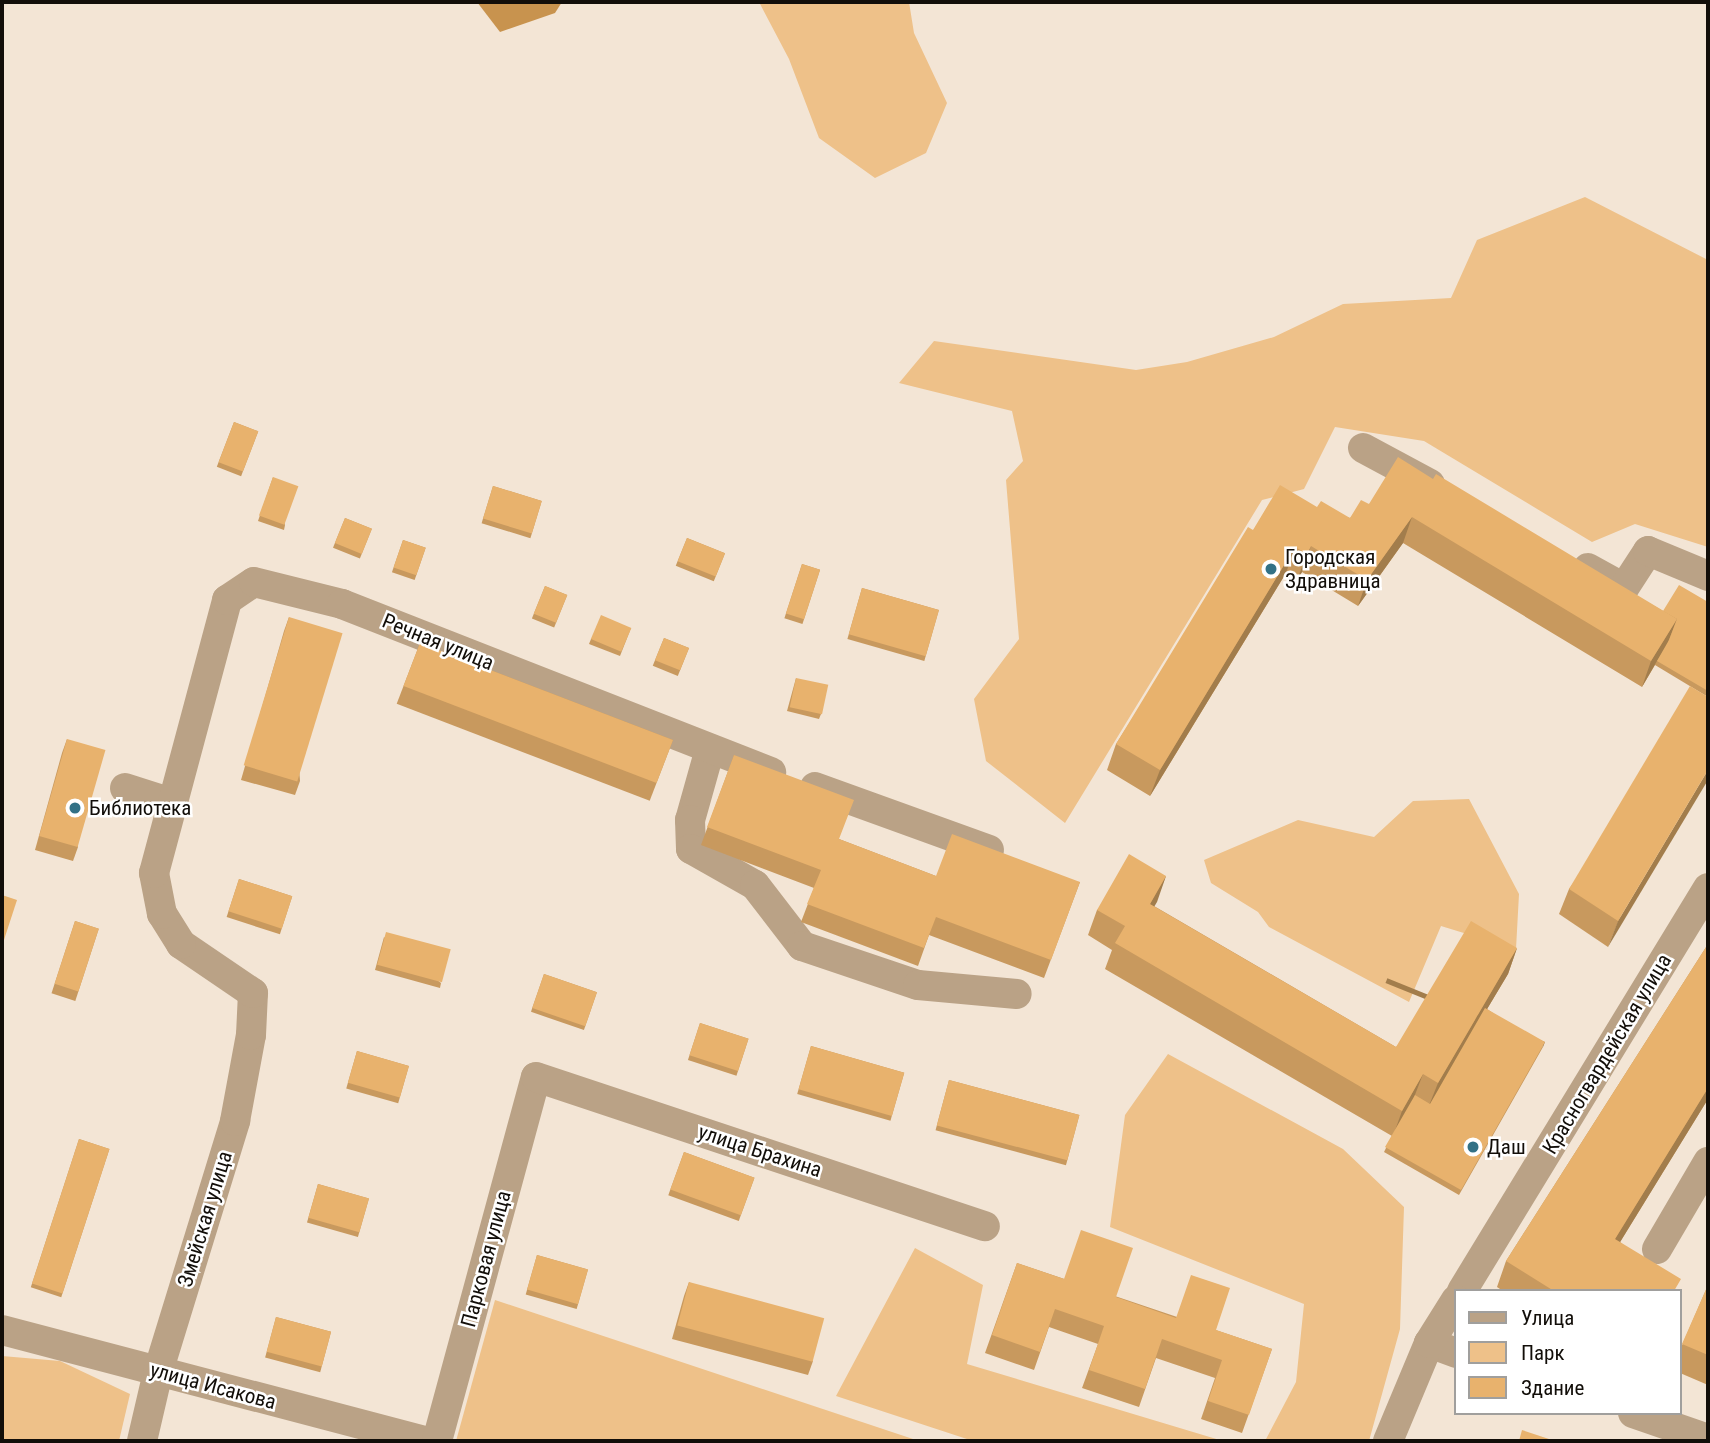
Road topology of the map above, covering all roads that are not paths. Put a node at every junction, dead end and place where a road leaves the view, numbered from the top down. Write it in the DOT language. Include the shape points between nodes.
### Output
graph roads {
  1 [pos="1363,448"];
  2 [pos="1458,499"];
  3 [pos="1565,556"];
  4 [pos="1708,576"];
  5 [pos="710,749"];
  6 [pos="125,788"];
  7 [pos="169,802"];
  8 [pos="1017,861"];
  9 [pos="1708,888"];
  10 [pos="253,993"];
  11 [pos="1017,994"];
  12 [pos="536,1077"];
  13 [pos="1708,1162"];
  14 [pos="985,1226"];
  15 [pos="1657,1249"];
  16 [pos="1463,1289"];
  17 [pos="1454,1307"];
  18 [pos="2,1330"];
  19 [pos="1443,1348"];
  20 [pos="158,1372"];
  21 [pos="1639,1415"];
  22 [pos="1708,1439"];
  23 [pos="142,1441"];
  24 [pos="425,1441"];
  25 [pos="437,1441"];
  26 [pos="1388,1441"];
  1 -- 2 [label="street"];
  3 -- 4 [label="street" via="1624,588 1648,551"];
  5 -- 7 [label="street, Речная улица" via="342,604 254,582 227,600"];
  5 -- 8 [label="street, Речная улица"];
  5 -- 11 [label="street" via="690,820 691,849 755,885 802,946 918,985"];
  6 -- 7 [label="street"];
  7 -- 10 [label="street, Речная улица" via="154,873 162,914 181,944"];
  9 -- 16 [label="street, Красногвардейская улица"];
  10 -- 20 [label="street, Змейская улица" via="251,1035 235,1121"];
  12 -- 14 [label="street, улица Брахина"];
  12 -- 25 [label="street, Парковая улица"];
  13 -- 15 [label="street"];
  17 -- 19 [label="street"];
  18 -- 20 [label="street, улица Исакова"];
  19 -- 26 [label="street"];
  20 -- 23 [label="street, Змейская улица"];
  20 -- 24 [label="street, улица Исакова"];
  21 -- 22 [label="street"];
}
